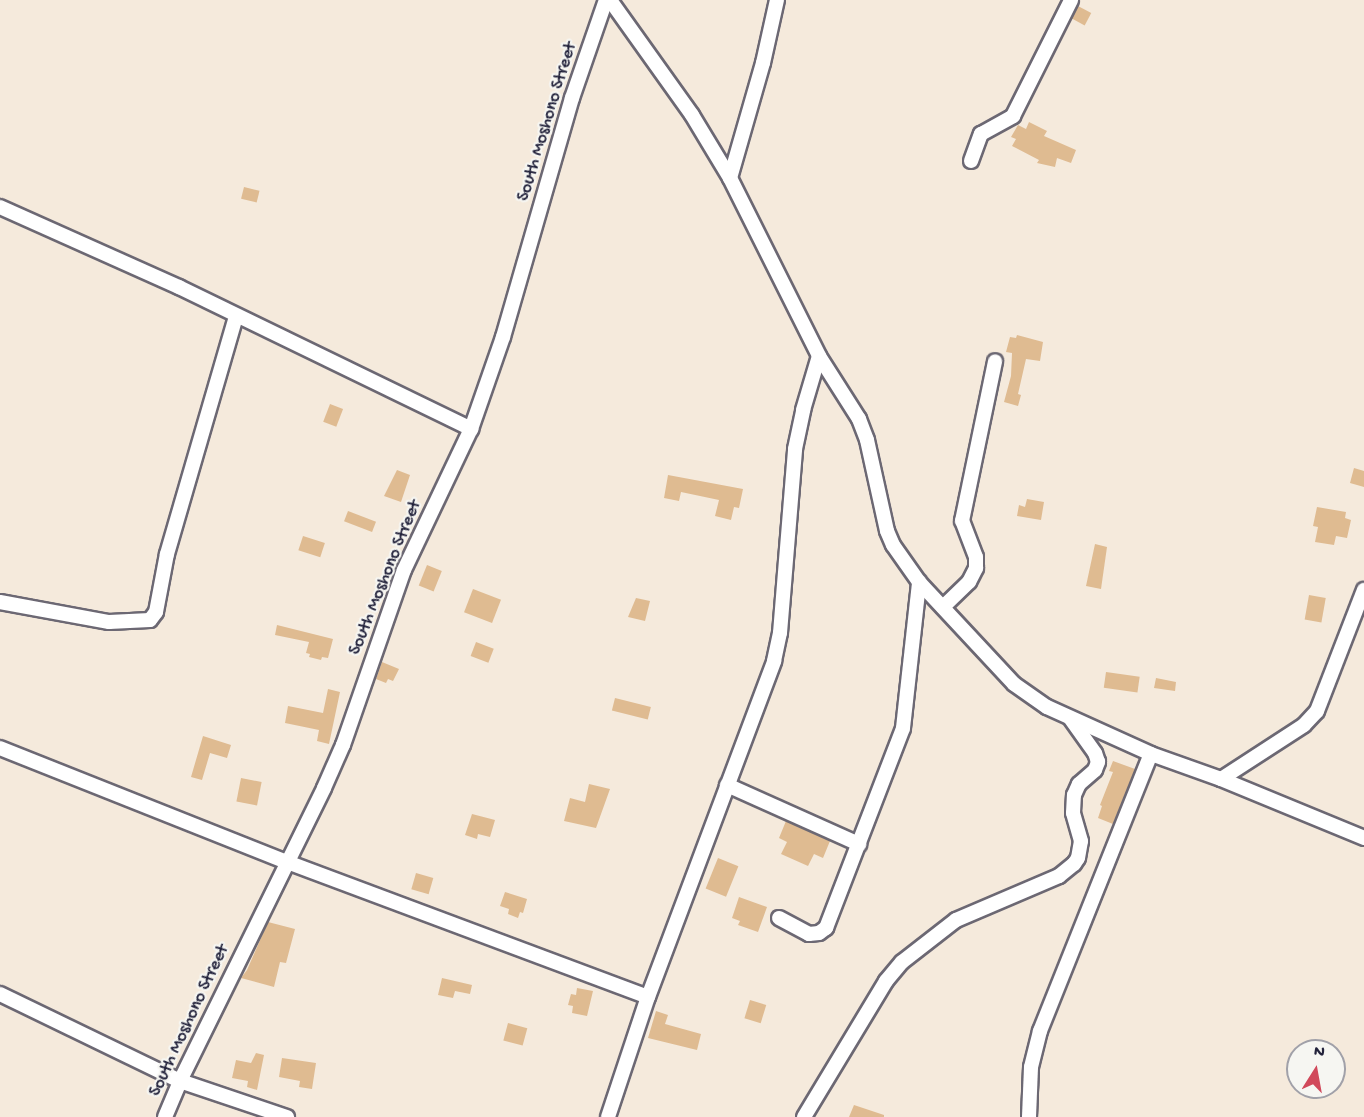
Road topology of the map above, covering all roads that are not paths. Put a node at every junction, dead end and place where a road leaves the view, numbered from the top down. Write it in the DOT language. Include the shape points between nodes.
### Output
graph roads {
  1 [pos="608,0"];
  2 [pos="777,0"];
  3 [pos="1071,0"];
  4 [pos="971,161"];
  5 [pos="730,178"];
  6 [pos="0,207"];
  7 [pos="236,316"];
  8 [pos="819,356"];
  9 [pos="994,361"];
  10 [pos="471,429"];
  11 [pos="919,582"];
  12 [pos="1364,590"];
  13 [pos="0,602"];
  14 [pos="943,607"];
  15 [pos="1070,718"];
  16 [pos="0,748"];
  17 [pos="1151,754"];
  18 [pos="1221,778"];
  19 [pos="727,785"];
  20 [pos="1364,838"];
  21 [pos="859,844"];
  22 [pos="286,862"];
  23 [pos="779,918"];
  24 [pos="0,994"];
  25 [pos="648,997"];
  26 [pos="180,1082"];
  27 [pos="165,1117"];
  28 [pos="287,1117"];
  29 [pos="608,1117"];
  30 [pos="804,1117"];
  31 [pos="1029,1117"];
  1 -- 5 [label="street" via="672,84"];
  1 -- 10 [label="street, South Moshono Street" via="572,98 503,337"];
  2 -- 5 [label="street"];
  3 -- 4 [label="street" via="1013,116 981,134"];
  5 -- 8 [label="street"];
  6 -- 7 [label="street"];
  7 -- 10 [label="street"];
  7 -- 13 [label="street" via="167,554 156,612 150,620 110,622"];
  8 -- 11 [label="street" via="860,418 887,531"];
  8 -- 19 [label="street" via="795,449 777,648"];
  9 -- 14 [label="street" via="962,521 976,557 976,568 969,582"];
  10 -- 22 [label="street, South Moshono Street" via="404,570 335,765"];
  11 -- 14 [label="street"];
  11 -- 21 [label="street" via="903,728"];
  12 -- 18 [label="street" via="1317,711 1304,724"];
  14 -- 15 [label="street" via="1014,684 1041,704"];
  15 -- 17 [label="street"];
  15 -- 30 [label="street" via="1098,762 1079,784 1072,801 1081,841 1074,864 1059,876 956,920 902,962 886,981"];
  16 -- 22 [label="street"];
  17 -- 18 [label="street"];
  17 -- 31 [label="street" via="1040,1031 1031,1067"];
  18 -- 20 [label="street"];
  19 -- 21 [label="street"];
  19 -- 25 [label="street"];
  21 -- 23 [label="street" via="823,931 808,934"];
  22 -- 25 [label="street"];
  22 -- 26 [label="street, South Moshono Street"];
  24 -- 26 [label="street"];
  25 -- 29 [label="street"];
  26 -- 27 [label="street, South Moshono Street"];
  26 -- 28 [label="street"];
}
